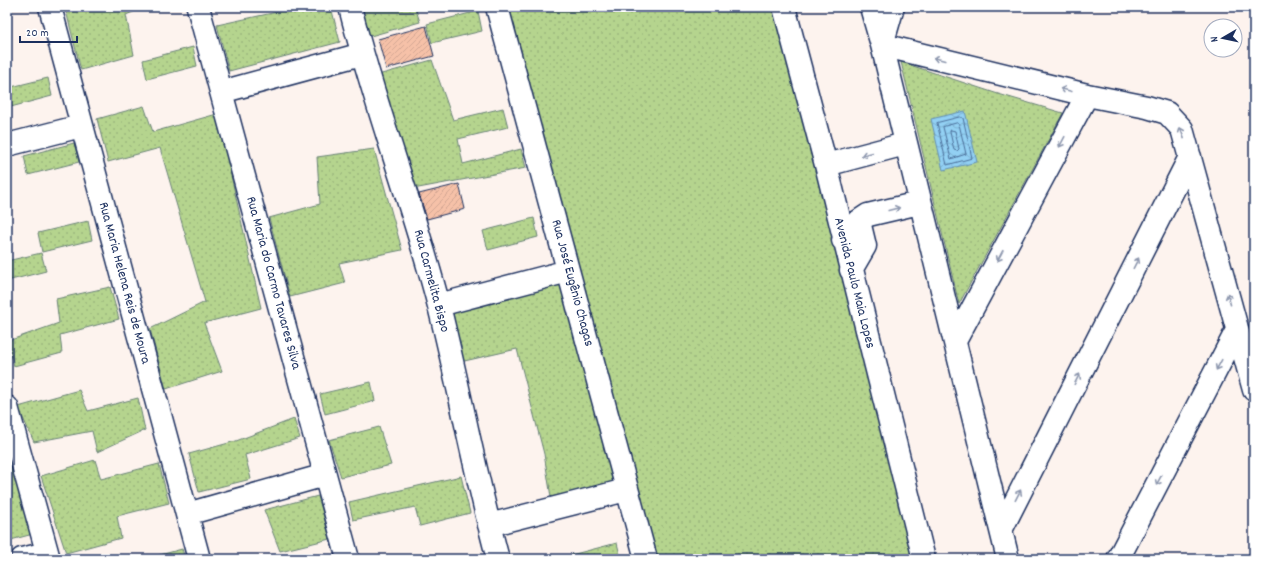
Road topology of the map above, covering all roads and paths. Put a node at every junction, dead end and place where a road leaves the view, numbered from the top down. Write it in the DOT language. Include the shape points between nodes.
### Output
graph roads {
  1 [pos="50,7"];
  2 [pos="198,7"];
  3 [pos="350,7"];
  4 [pos="497,7"];
  5 [pos="784,7"];
  6 [pos="870,7"];
  7 [pos="893,7"];
  8 [pos="882,45"];
  9 [pos="362,54"];
  10 [pos="221,92"];
  11 [pos="1087,95"];
  12 [pos="82,126"];
  13 [pos="905,144"];
  14 [pos="7,145"];
  15 [pos="1190,157"];
  16 [pos="826,165"];
  17 [pos="919,203"];
  18 [pos="859,221"];
  19 [pos="843,240"];
  20 [pos="851,270"];
  21 [pos="568,272"];
  22 [pos="439,305"];
  23 [pos="1237,330"];
  24 [pos="955,341"];
  25 [pos="1254,390"];
  26 [pos="7,407"];
  27 [pos="325,475"];
  28 [pos="626,490"];
  29 [pos="187,514"];
  30 [pos="489,525"];
  31 [pos="1001,530"];
  32 [pos="48,556"];
  33 [pos="22,559"];
  34 [pos="199,559"];
  35 [pos="348,559"];
  36 [pos="498,559"];
  37 [pos="646,559"];
  38 [pos="924,559"];
  39 [pos="1008,559"];
  40 [pos="1118,559"];
  1 -- 12 [label="street, Rua Maria Helena Reis de Moura"];
  2 -- 10 [label="street, Rua Maria do Carmo Tavares Silva"];
  3 -- 9 [label="street, Rua Carmelita Bispo"];
  4 -- 21 [label="street, Rua José Eugênio Chagas"];
  5 -- 16 [label="street, Avenida Paulo Maia Lopes"];
  6 -- 8 [label="street"];
  7 -- 8 [label="street"];
  11 -- 8 [label="street, one-way"];
  8 -- 13 [label="street"];
  9 -- 10 [label="street"];
  9 -- 22 [label="street, Rua Carmelita Bispo" via="406,190"];
  10 -- 27 [label="street, Rua Maria do Carmo Tavares Silva"];
  15 -- 11 [label="street, one-way" via="1182,129 1167,113"];
  11 -- 24 [label="street, one-way"];
  12 -- 14 [label="street"];
  12 -- 29 [label="street, Rua Maria Helena Reis de Moura"];
  13 -- 16 [label="street, one-way"];
  13 -- 17 [label="street"];
  23 -- 15 [label="street, one-way"];
  31 -- 15 [label="street, one-way"];
  16 -- 19 [label="street, Avenida Paulo Maia Lopes"];
  18 -- 17 [label="street, one-way" via="868,216"];
  17 -- 24 [label="street"];
  18 -- 19 [label="street"];
  18 -- 20 [label="street" via="865,246"];
  19 -- 20 [label="street, Avenida Paulo Maia Lopes"];
  20 -- 38 [label="street, Avenida Paulo Maia Lopes"];
  21 -- 22 [label="street"];
  21 -- 28 [label="street, Rua José Eugênio Chagas"];
  22 -- 30 [label="street, Rua Carmelita Bispo"];
  23 -- 25 [label="street"];
  23 -- 40 [label="street, one-way"];
  24 -- 31 [label="street"];
  26 -- 32 [label="street"];
  27 -- 29 [label="street"];
  27 -- 35 [label="street, Rua Maria do Carmo Tavares Silva"];
  28 -- 30 [label="street"];
  28 -- 37 [label="street, Rua José Eugênio Chagas"];
  29 -- 34 [label="street, Rua Maria Helena Reis de Moura"];
  30 -- 36 [label="street, Rua Carmelita Bispo"];
  31 -- 39 [label="street"];
  32 -- 33 [label="street"];
}
